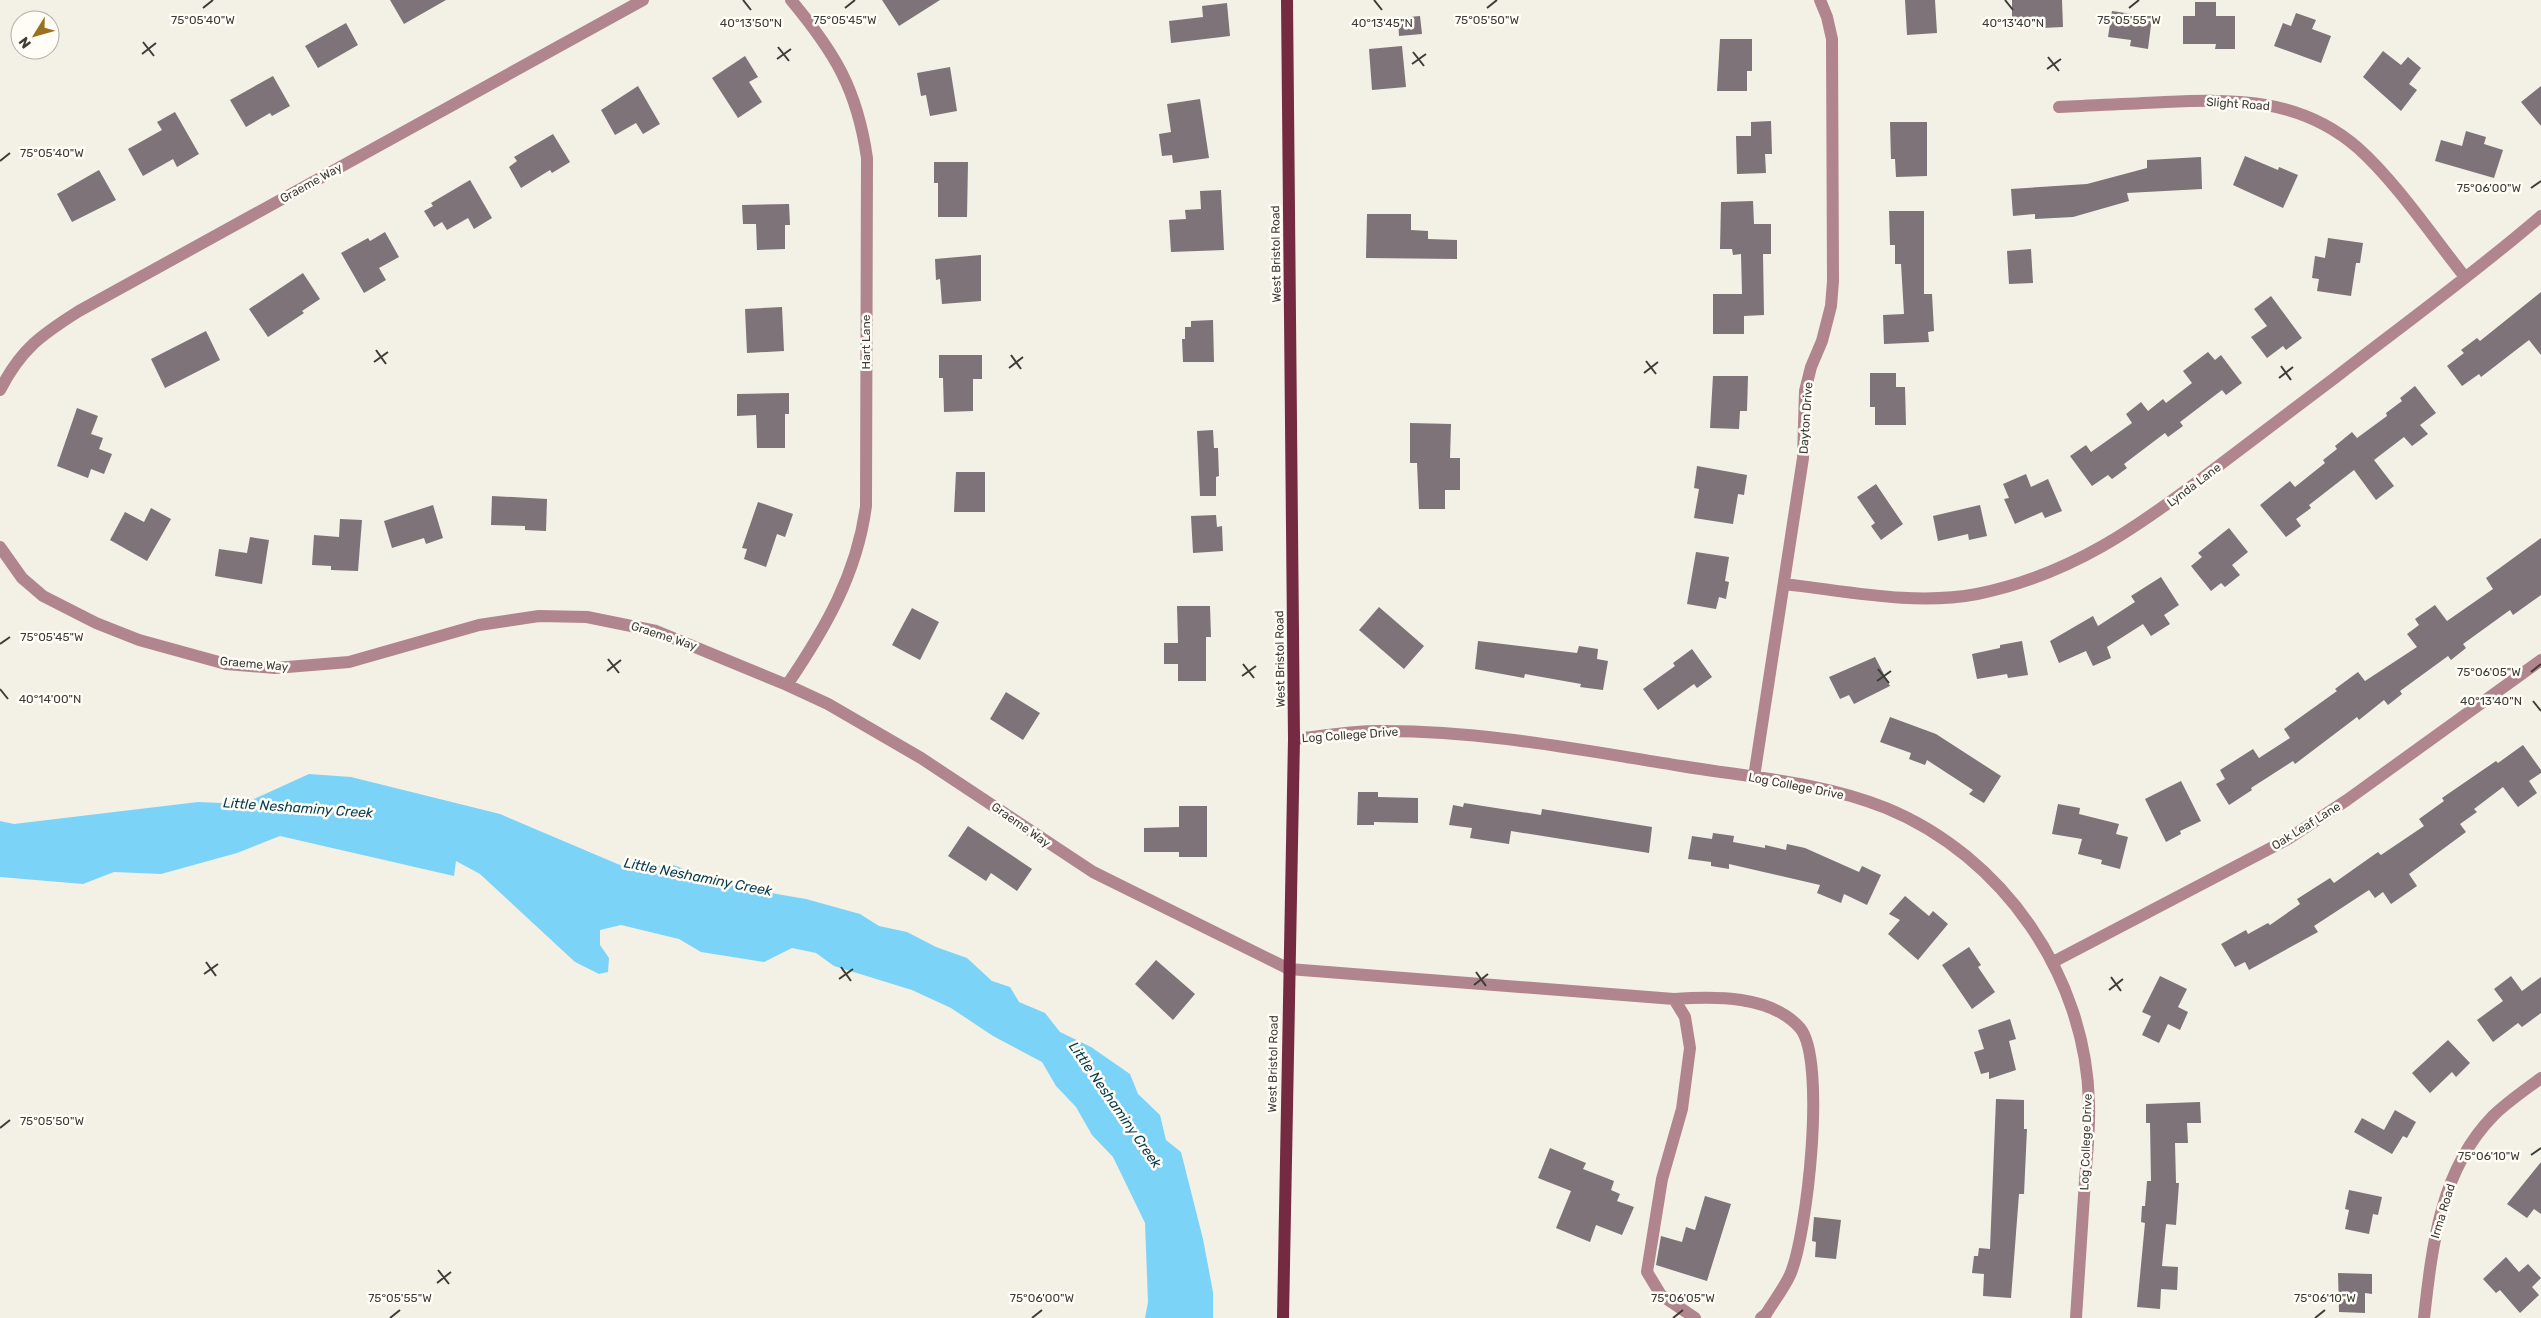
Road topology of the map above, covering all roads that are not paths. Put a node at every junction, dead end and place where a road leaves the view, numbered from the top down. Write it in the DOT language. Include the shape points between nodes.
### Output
graph roads {
  1 [pos="643,0"];
  2 [pos="791,0"];
  3 [pos="1287,0"];
  4 [pos="1820,0"];
  5 [pos="2059,107"];
  6 [pos="2541,216"];
  7 [pos="2465,277"];
  8 [pos="0,390"];
  9 [pos="0,547"];
  10 [pos="1784,584"];
  11 [pos="2541,660"];
  12 [pos="787,685"];
  13 [pos="1294,739"];
  14 [pos="1754,777"];
  15 [pos="2053,962"];
  16 [pos="1289,969"];
  17 [pos="1674,999"];
  18 [pos="2541,1078"];
  19 [pos="1283,1318"];
  20 [pos="1695,1318"];
  21 [pos="1761,1318"];
  22 [pos="2076,1318"];
  23 [pos="2424,1318"];
  1 -- 8 [label="street, Graeme Way" via="79,311 50,329 22,353"];
  2 -- 12 [label="street, Hart Lane" via="836,60 850,89 862,126 867,158 866,497 863,533 842,594"];
  3 -- 13 [label="main road, West Bristol Road"];
  4 -- 10 [label="street, Dayton Drive" via="1832,39 1833,281 1831,306 1806,391 1803,458"];
  5 -- 7 [label="street, Slight Road" via="2222,100 2257,102 2310,118 2350,142 2378,168"];
  6 -- 7 [label="street, Lynda Lane"];
  7 -- 10 [label="street, Lynda Lane" via="2144,522 2082,559 2025,582 1943,599"];
  9 -- 12 [label="street, Graeme Way" via="22,578 43,596 139,640 226,664 276,668 325,666 373,657 492,622 539,616 586,617 656,631"];
  10 -- 14 [label="street, Dayton Drive"];
  11 -- 15 [label="street, Oak Leaf Lane" via="2288,838"];
  12 -- 16 [label="street, Graeme Way" via="828,704 921,758 1093,872"];
  13 -- 14 [label="street, Log College Drive" via="1376,731 1444,733 1512,740"];
  13 -- 16 [label="main road, West Bristol Road"];
  14 -- 15 [label="street, Log College Drive" via="1848,795 1886,808 1923,826 1963,854 2015,904"];
  15 -- 22 [label="street, Log College Drive" via="2074,1014 2089,1100"];
  16 -- 17 [label="street"];
  16 -- 19 [label="main road, West Bristol Road"];
  17 -- 20 [label="street" via="1685,1017 1690,1048 1682,1109 1662,1179 1647,1272 1661,1295"];
  17 -- 21 [label="street" via="1741,1000 1775,1010 1800,1029 1811,1061 1812,1141 1801,1237 1790,1275"];
  18 -- 23 [label="street, Irma Road" via="2492,1117 2469,1146 2449,1185 2431,1251"];
}
